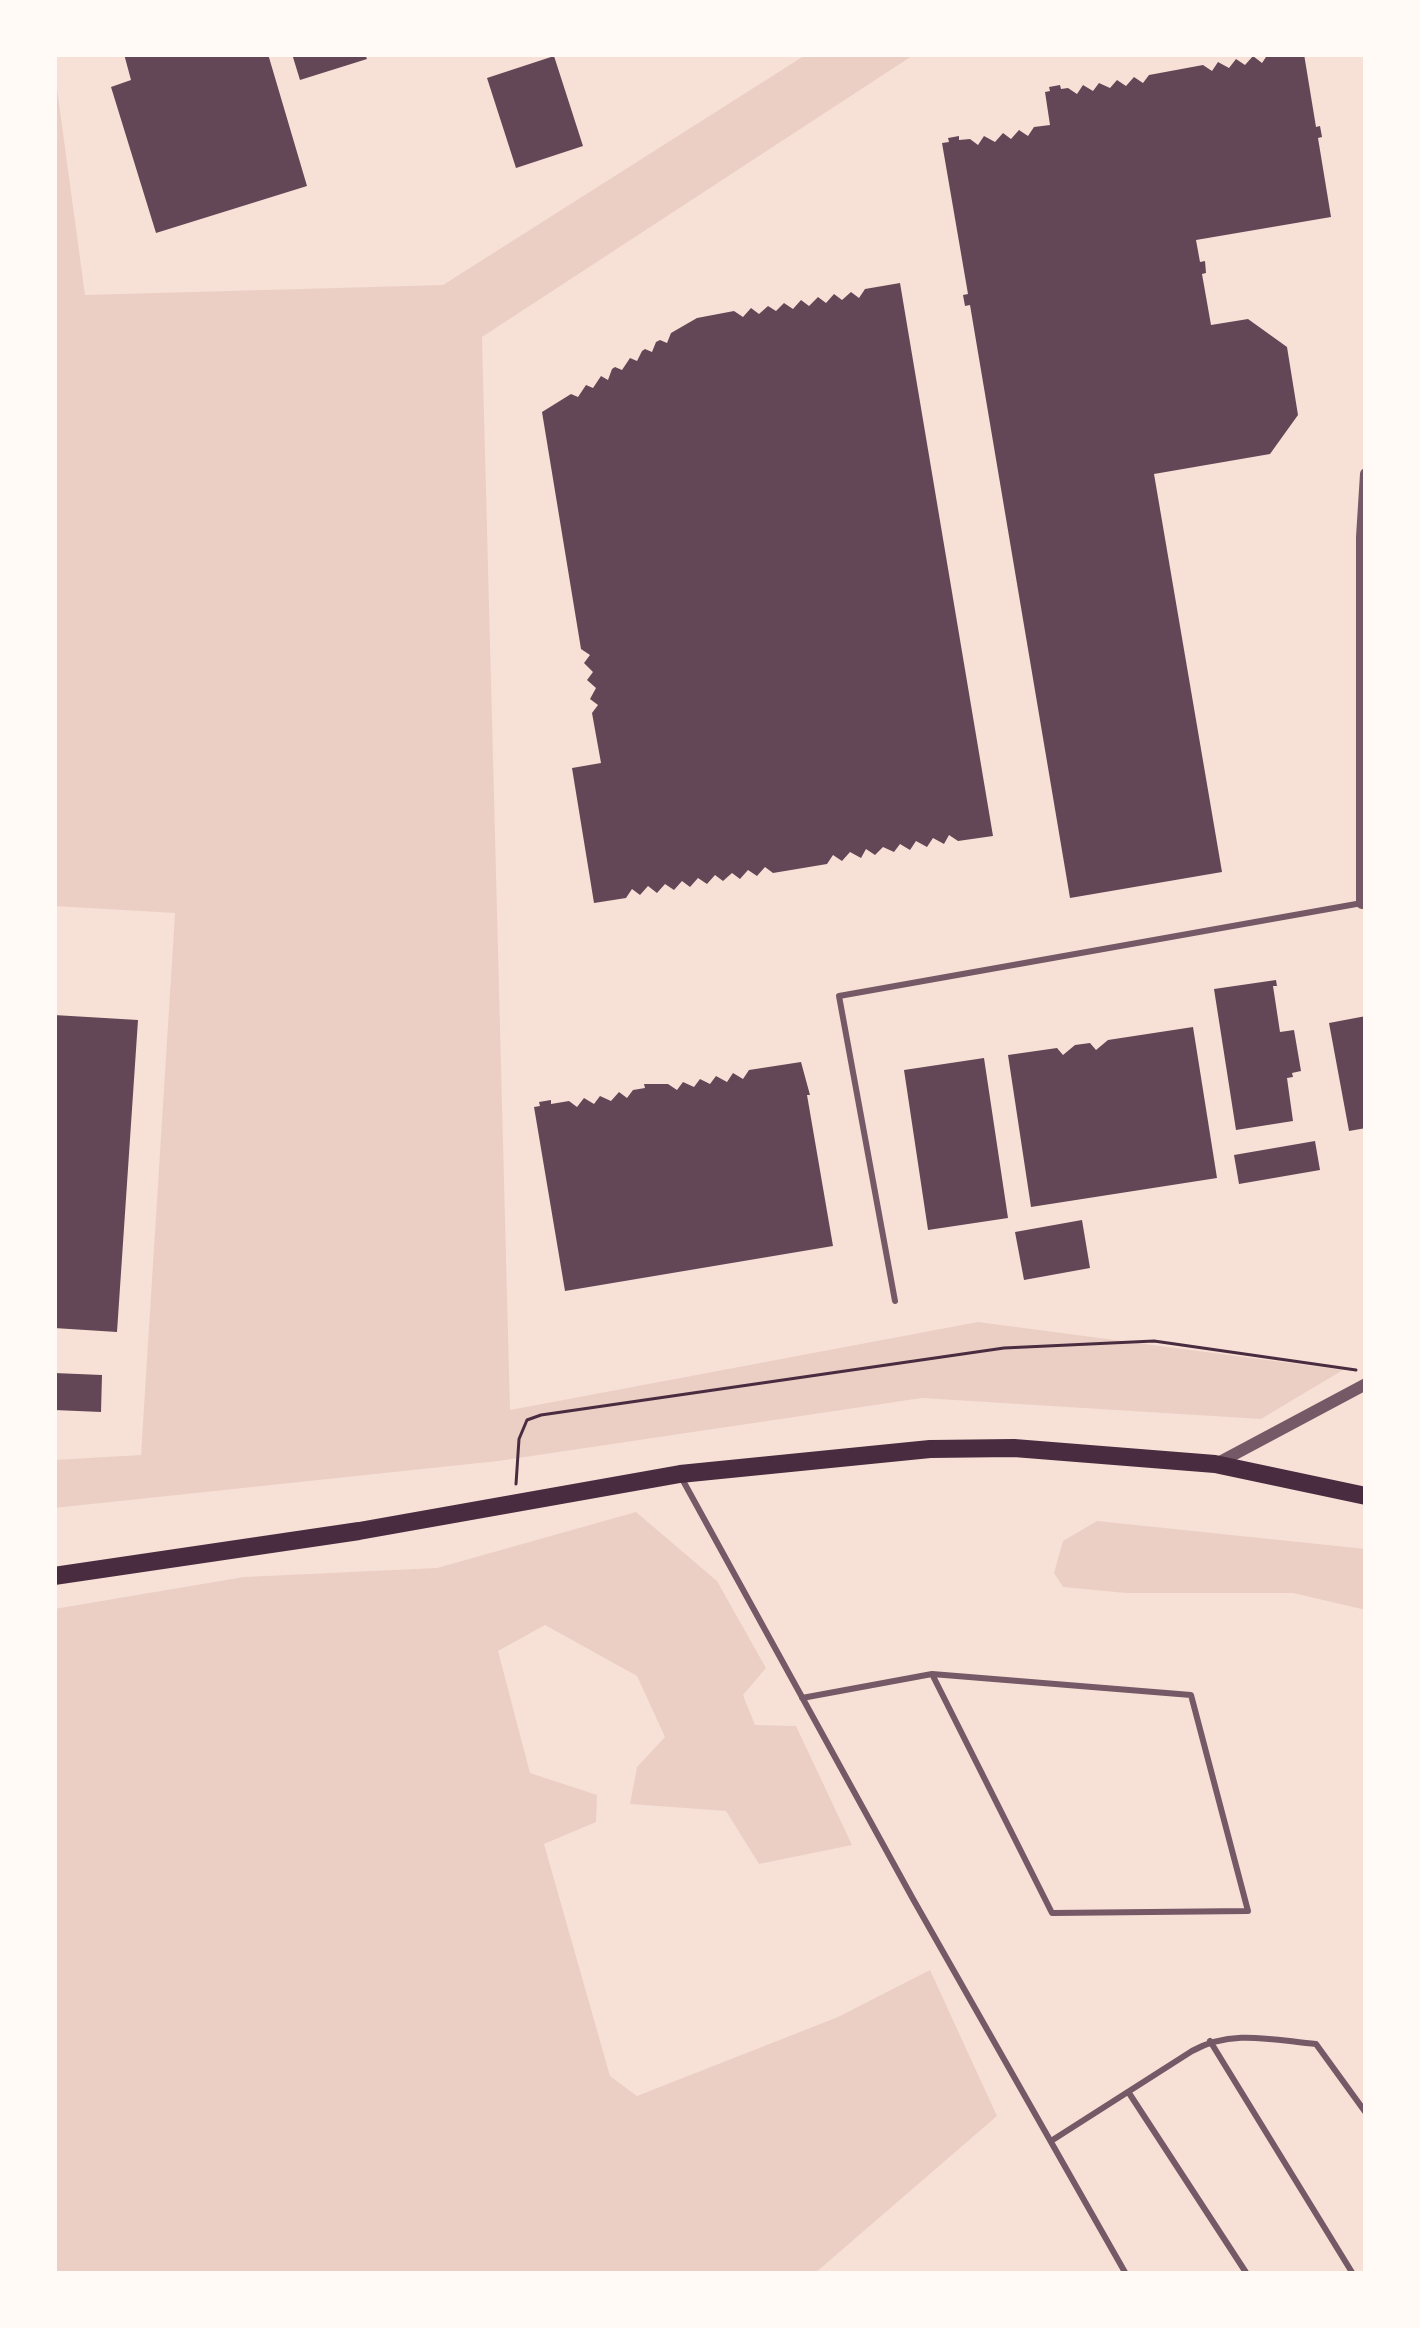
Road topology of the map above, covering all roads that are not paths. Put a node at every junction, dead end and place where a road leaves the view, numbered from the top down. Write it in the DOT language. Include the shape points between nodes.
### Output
graph roads {
  1 [pos="1366,474"];
  2 [pos="1364,902"];
  3 [pos="895,1301"];
  4 [pos="1366,1384"];
  5 [pos="1215,1464"];
  6 [pos="680,1474"];
  7 [pos="1366,1496"];
  8 [pos="54,1576"];
  9 [pos="932,1674"];
  10 [pos="802,1698"];
  11 [pos="1210,2041"];
  12 [pos="1129,2093"];
  13 [pos="1366,2114"];
  14 [pos="1051,2141"];
  15 [pos="1126,2274"];
  16 [pos="1247,2274"];
  17 [pos="1353,2274"];
  1 -- 2 [label="street"];
  2 -- 3 [label="lane" via="839,996"];
  4 -- 5 [label="street"];
  5 -- 6 [label="main road" via="930,1449"];
  5 -- 7 [label="main road"];
  6 -- 8 [label="main road"];
  6 -- 10 [label="lane"];
  9 -- 9 [label="lane" via="1191,1695 1248,1911 1052,1913"];
  9 -- 10 [label="lane"];
  10 -- 14 [label="lane"];
  11 -- 12 [label="lane"];
  11 -- 13 [label="lane" via="1316,2044"];
  11 -- 17 [label="lane"];
  12 -- 14 [label="lane"];
  12 -- 16 [label="lane"];
  14 -- 15 [label="lane"];
}
